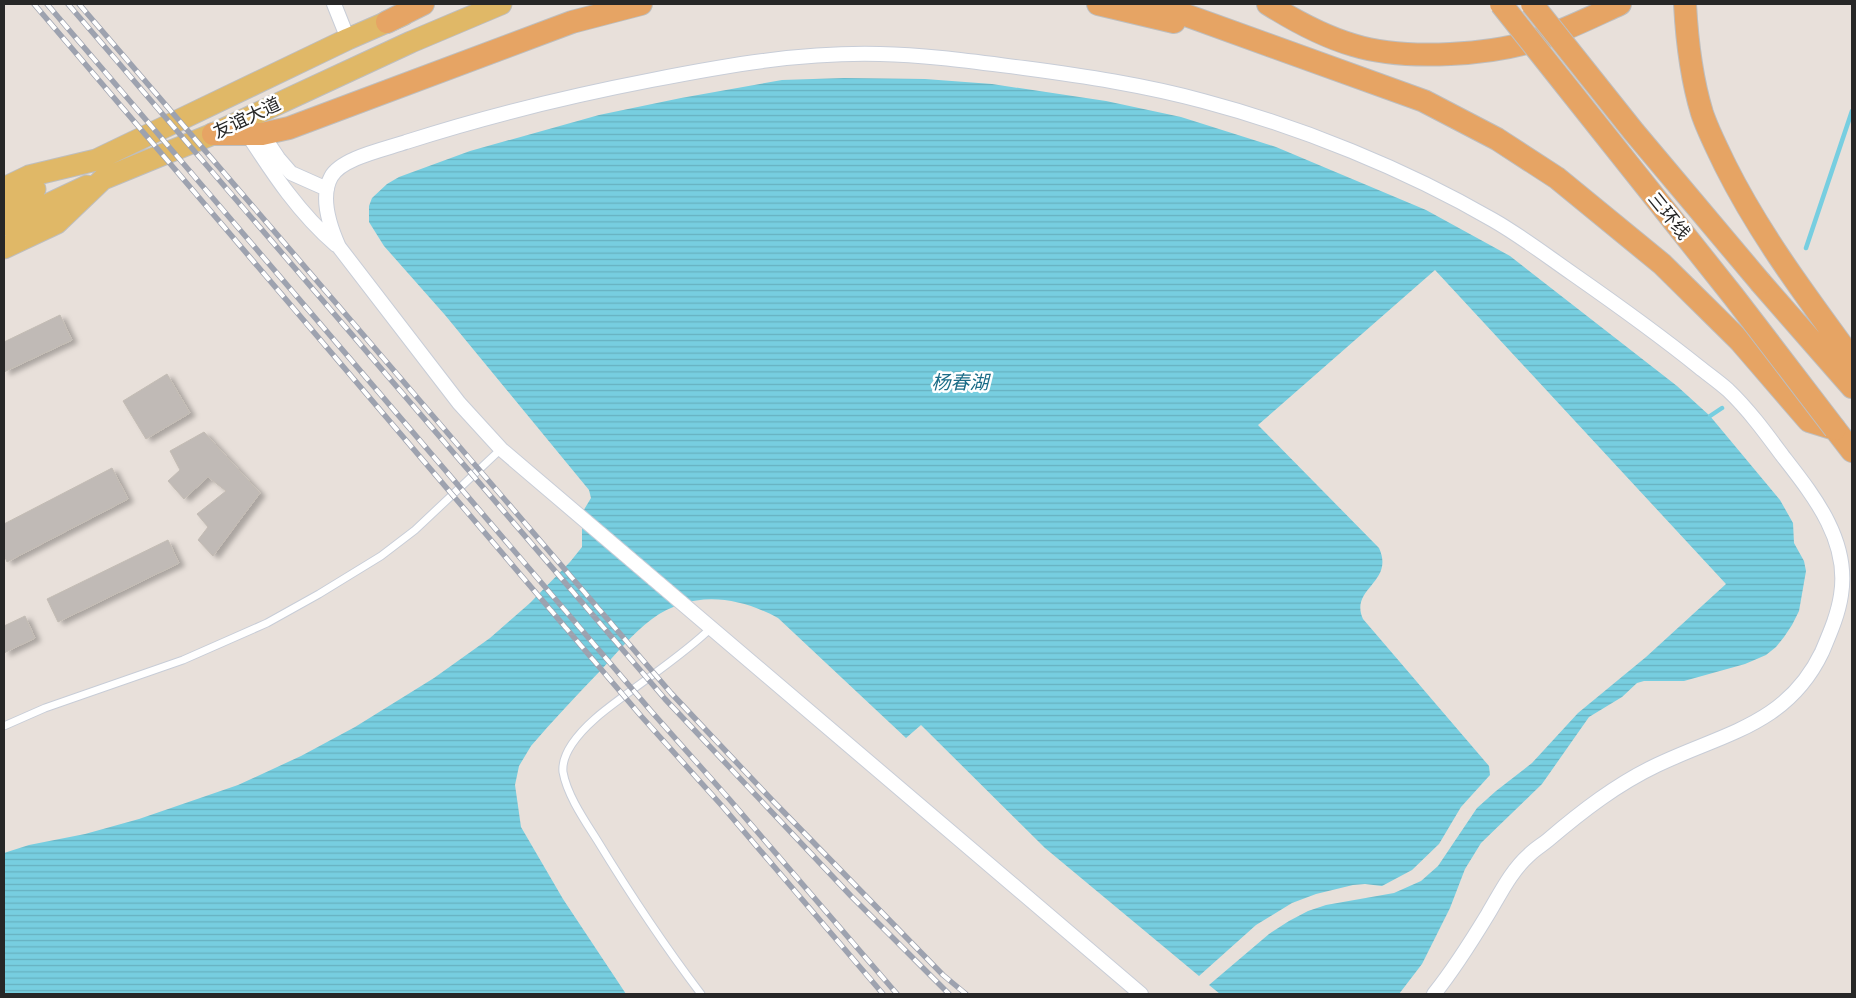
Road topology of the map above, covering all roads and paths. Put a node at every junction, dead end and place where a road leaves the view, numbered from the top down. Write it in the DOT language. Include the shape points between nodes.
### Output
graph roads {
  1 [pos="334,4"];
  2 [pos="423,4"];
  3 [pos="428,4"];
  4 [pos="501,4"];
  5 [pos="641,4"];
  6 [pos="1098,4"];
  7 [pos="1156,4"];
  8 [pos="1268,4"];
  9 [pos="1500,4"];
  10 [pos="1532,4"];
  11 [pos="1620,4"];
  12 [pos="1686,4"];
  13 [pos="387,22"];
  14 [pos="348,39"];
  15 [pos="1252,40"];
  16 [pos="213,134"];
  17 [pos="255,134"];
  18 [pos="100,169"];
  19 [pos="4,188"];
  20 [pos="327,189"];
  21 [pos="4,204"];
  22 [pos="4,225"];
  23 [pos="339,247"];
  24 [pos="4,248"];
  25 [pos="1852,359"];
  26 [pos="1852,387"];
  27 [pos="1835,429"];
  28 [pos="501,449"];
  29 [pos="1852,451"];
  30 [pos="708,626"];
  31 [pos="4,726"];
  32 [pos="701,994"];
  33 [pos="1141,994"];
  34 [pos="1434,994"];
  1 -- 14 [label="street"];
  2 -- 13 [label="highway"];
  3 -- 13 [label="main road, 友谊大道"];
  4 -- 16 [label="main road, 友谊大道" via="410,42"];
  5 -- 17 [label="highway" via="572,22 289,128"];
  6 -- 15 [label="highway"];
  7 -- 15 [label="highway"];
  8 -- 11 [label="highway" via="1304,26 1353,46 1400,54 1504,49 1546,37"];
  9 -- 27 [label="highway, 三环线, bridge"];
  10 -- 26 [label="highway, 三环线, bridge" via="1641,140"];
  12 -- 25 [label="highway" via="1690,57 1712,139 1769,244"];
  13 -- 14 [label="main road, 友谊大道"];
  14 -- 18 [label="main road, 友谊大道"];
  15 -- 27 [label="highway" via="1424,100 1521,153 1558,178 1662,264 1740,341 1809,421"];
  16 -- 17 [label="highway"];
  16 -- 18 [label="main road, 友谊大道"];
  17 -- 20 [label="street" via="291,173"];
  17 -- 23 [label="street" via="297,206"];
  18 -- 19 [label="main road, 友谊大道" via="28,176"];
  18 -- 21 [label="main road"];
  18 -- 22 [label="main road"];
  18 -- 24 [label="main road, 友谊大道" via="57,223"];
  20 -- 23 [label="street" via="328,211"];
  20 -- 34 [label="street" via="336,170 360,158 464,123 596,90 791,57 883,54 949,58 1147,88 1211,103 1315,137 1444,193 1498,223 1658,334 1741,404 1818,504 1834,536 1843,567 1842,589 1833,626 1802,686 1777,708 1745,727 1633,778 1588,806 1528,856"];
  23 -- 28 [label="street" via="448,389"];
  27 -- 29 [label="highway, 三环线"];
  28 -- 30 [label="street"];
  28 -- 31 [label="lane" via="388,551 320,594 266,623 184,660 45,708"];
  30 -- 32 [label="lane" via="696,642 603,712 573,744 563,761 566,783 616,872 656,934"];
  30 -- 33 [label="street"];
}
